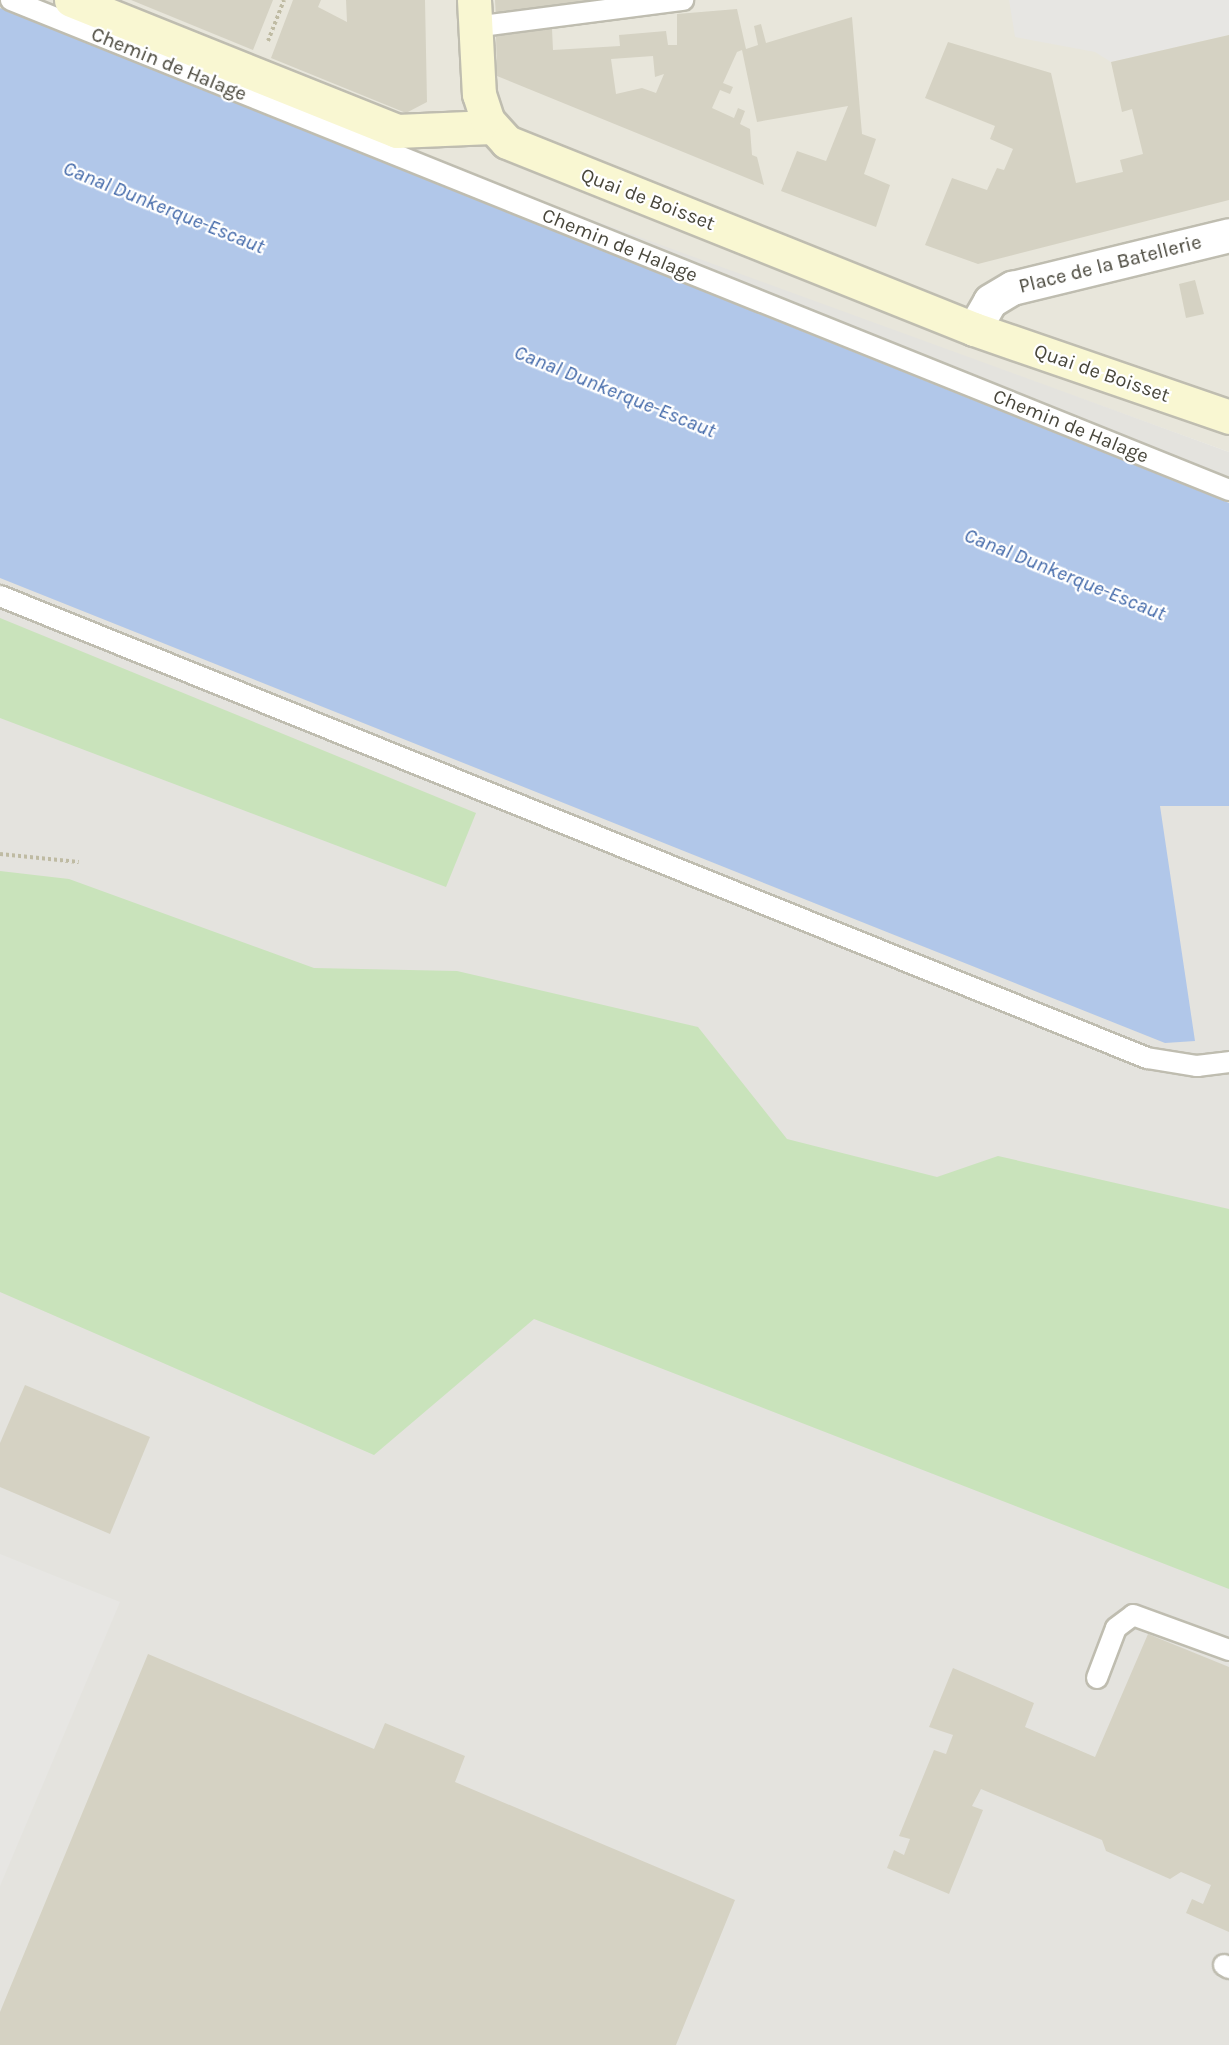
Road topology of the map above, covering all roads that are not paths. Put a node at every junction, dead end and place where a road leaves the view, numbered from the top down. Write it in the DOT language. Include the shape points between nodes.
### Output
graph roads {
  1 [pos="11,0"];
  2 [pos="71,0"];
  3 [pos="683,0"];
  4 [pos="474,14"];
  5 [pos="491,127"];
  6 [pos="1229,235"];
  7 [pos="974,329"];
  8 [pos="1229,417"];
  9 [pos="1229,490"];
  10 [pos="0,596"];
  11 [pos="1229,1062"];
  12 [pos="1229,1650"];
  13 [pos="1097,1678"];
  1 -- 9 [label="lane, Chemin de Halage"];
  2 -- 5 [label="main road" via="397,131"];
  3 -- 4 [label="lane"];
  4 -- 5 [label="main road" via="477,80"];
  5 -- 7 [label="main road, Quai de Boisset" via="521,149"];
  6 -- 7 [label="street, Place de la Batellerie" via="1012,288 990,301"];
  7 -- 8 [label="main road, Quai de Boisset"];
  10 -- 11 [label="lane" via="1147,1058 1197,1065"];
  12 -- 13 [label="lane" via="1133,1615 1116,1628"];
}
